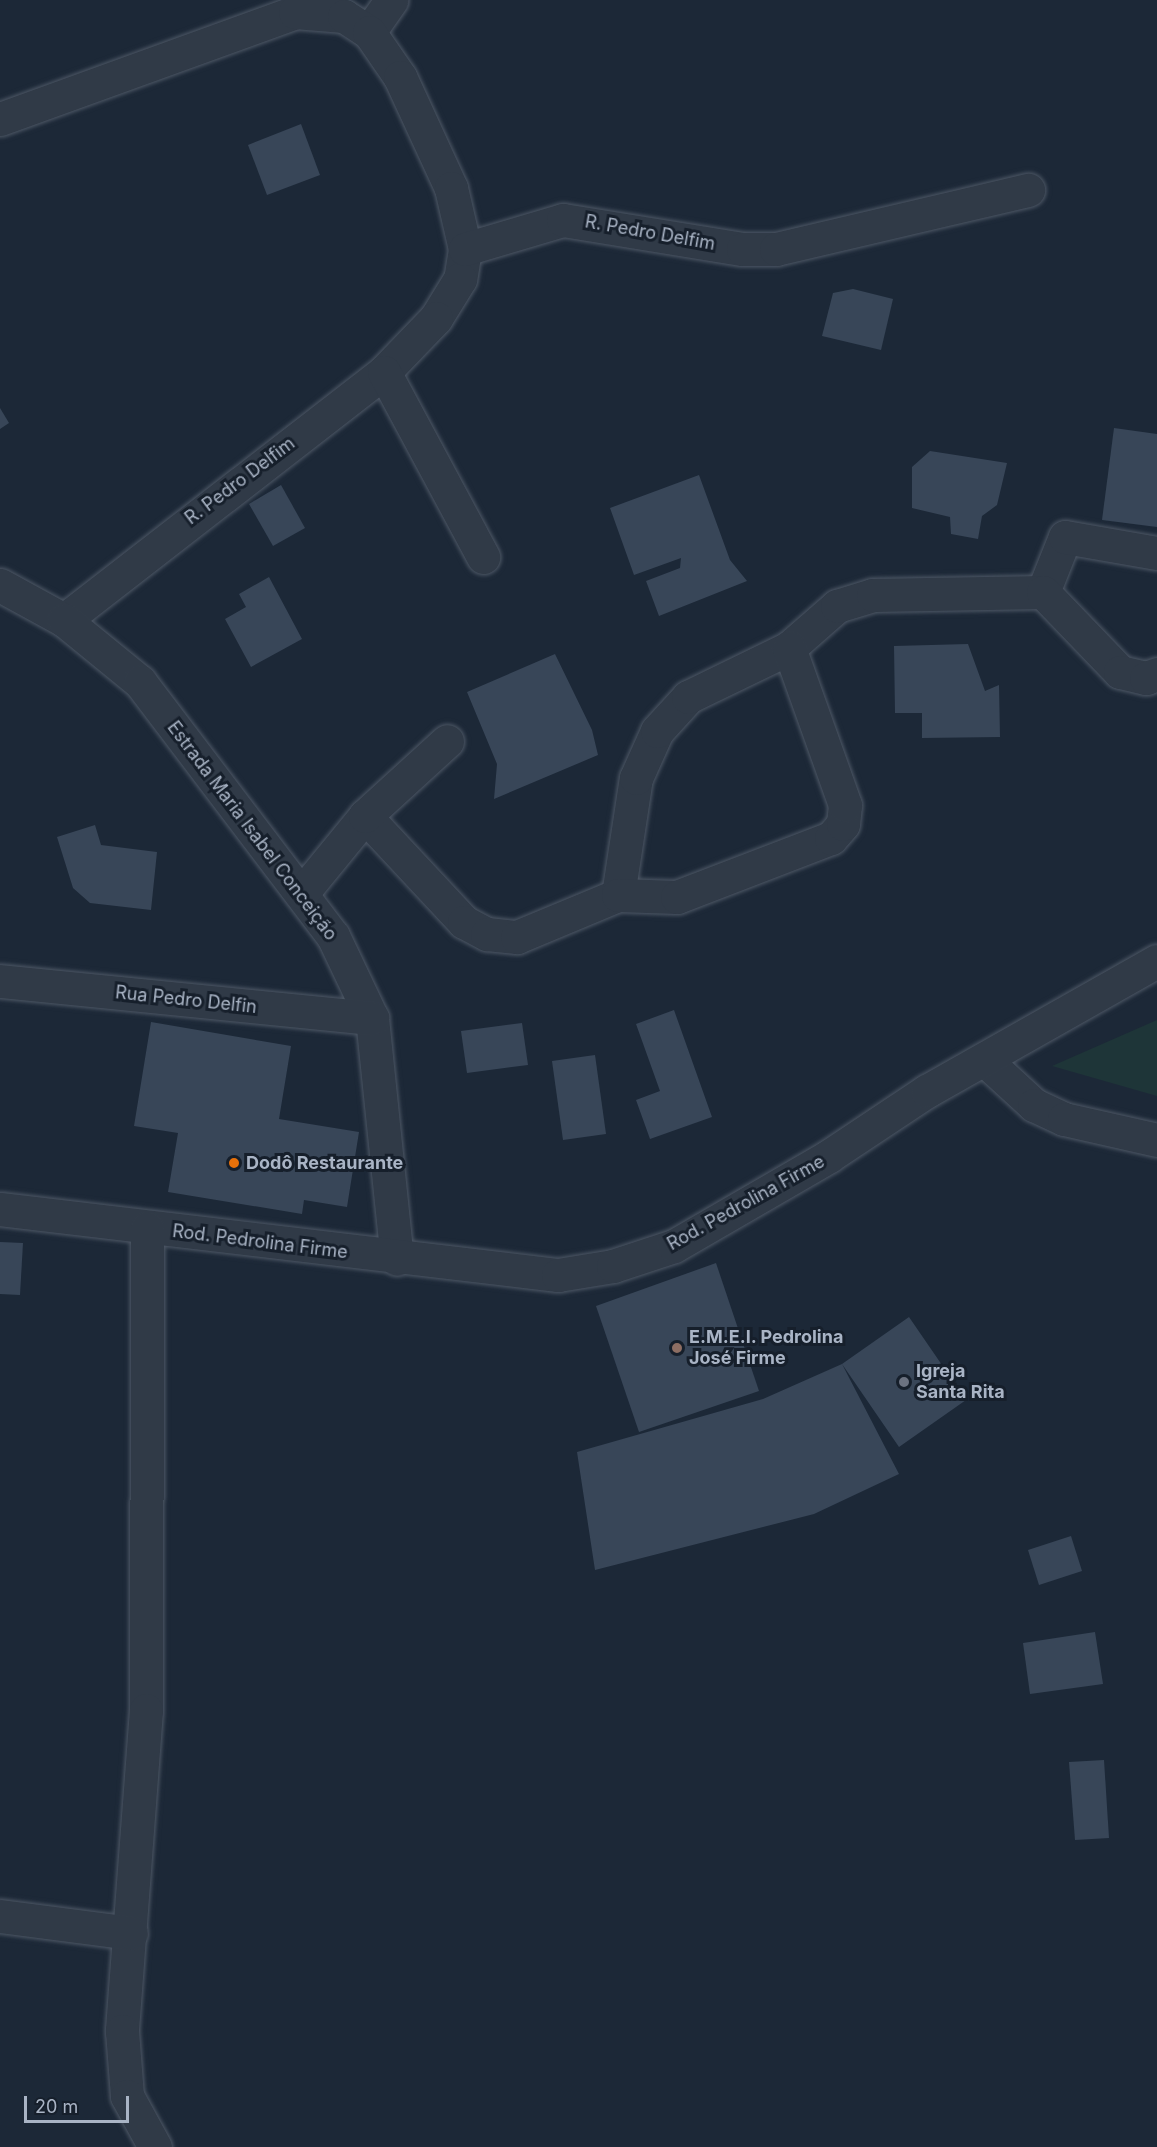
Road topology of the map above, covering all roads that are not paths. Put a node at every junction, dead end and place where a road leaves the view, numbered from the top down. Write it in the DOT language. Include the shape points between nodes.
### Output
graph roads {
  1 [pos="392,0"];
  2 [pos="369,32"];
  3 [pos="0,119"];
  4 [pos="1028,190"];
  5 [pos="465,249"];
  6 [pos="384,372"];
  7 [pos="1157,553"];
  8 [pos="483,557"];
  9 [pos="0,585"];
  10 [pos="1043,592"];
  11 [pos="64,620"];
  12 [pos="789,648"];
  13 [pos="1157,674"];
  14 [pos="447,741"];
  15 [pos="365,816"];
  16 [pos="302,893"];
  17 [pos="618,895"];
  18 [pos="1157,961"];
  19 [pos="0,981"];
  20 [pos="372,1018"];
  21 [pos="985,1060"];
  22 [pos="1157,1140"];
  23 [pos="0,1209"];
  24 [pos="147,1228"];
  25 [pos="397,1259"];
  26 [pos="0,1916"];
  27 [pos="130,1933"];
  28 [pos="155,2147"];
  1 -- 2 [label="street"];
  2 -- 3 [label="street" via="344,16 295,12"];
  2 -- 5 [label="street" via="400,77 446,178"];
  4 -- 5 [label="street, R. Pedro Delfim" via="776,249 742,249 563,220"];
  5 -- 6 [label="street, R. Pedro Delfim" via="460,279 436,318"];
  6 -- 8 [label="street"];
  6 -- 11 [label="street, R. Pedro Delfim"];
  7 -- 10 [label="street" via="1065,537"];
  9 -- 11 [label="street, Estrada Maria Isabel Conceição"];
  10 -- 12 [label="street" via="873,595 837,606"];
  10 -- 13 [label="street" via="1120,672 1146,678"];
  11 -- 16 [label="street, Estrada Maria Isabel Conceição" via="140,682"];
  12 -- 17 [label="street" via="688,697 657,731 636,778"];
  12 -- 17 [label="street" via="845,805 843,824 831,838 677,897"];
  14 -- 15 [label="street"];
  15 -- 16 [label="street"];
  15 -- 17 [label="street" via="464,922 487,934 517,937"];
  16 -- 20 [label="street, Estrada Maria Isabel Conceição" via="333,936"];
  18 -- 21 [label="street, Rod. Pedrolina Firme"];
  19 -- 20 [label="street, Rua Pedro Delfin"];
  20 -- 25 [label="street, Estrada Maria Isabel Conceição"];
  21 -- 22 [label="street" via="1044,1110"];
  21 -- 25 [label="street, Rod. Pedrolina Firme" via="674,1246 613,1266 558,1275"];
  23 -- 24 [label="street, Rod. Pedrolina Firme"];
  24 -- 25 [label="street, Rod. Pedrolina Firme"];
  24 -- 27 [label="street" via="146,1710"];
  26 -- 27 [label="street"];
  27 -- 28 [label="street" via="123,2031 127,2096"];
}
